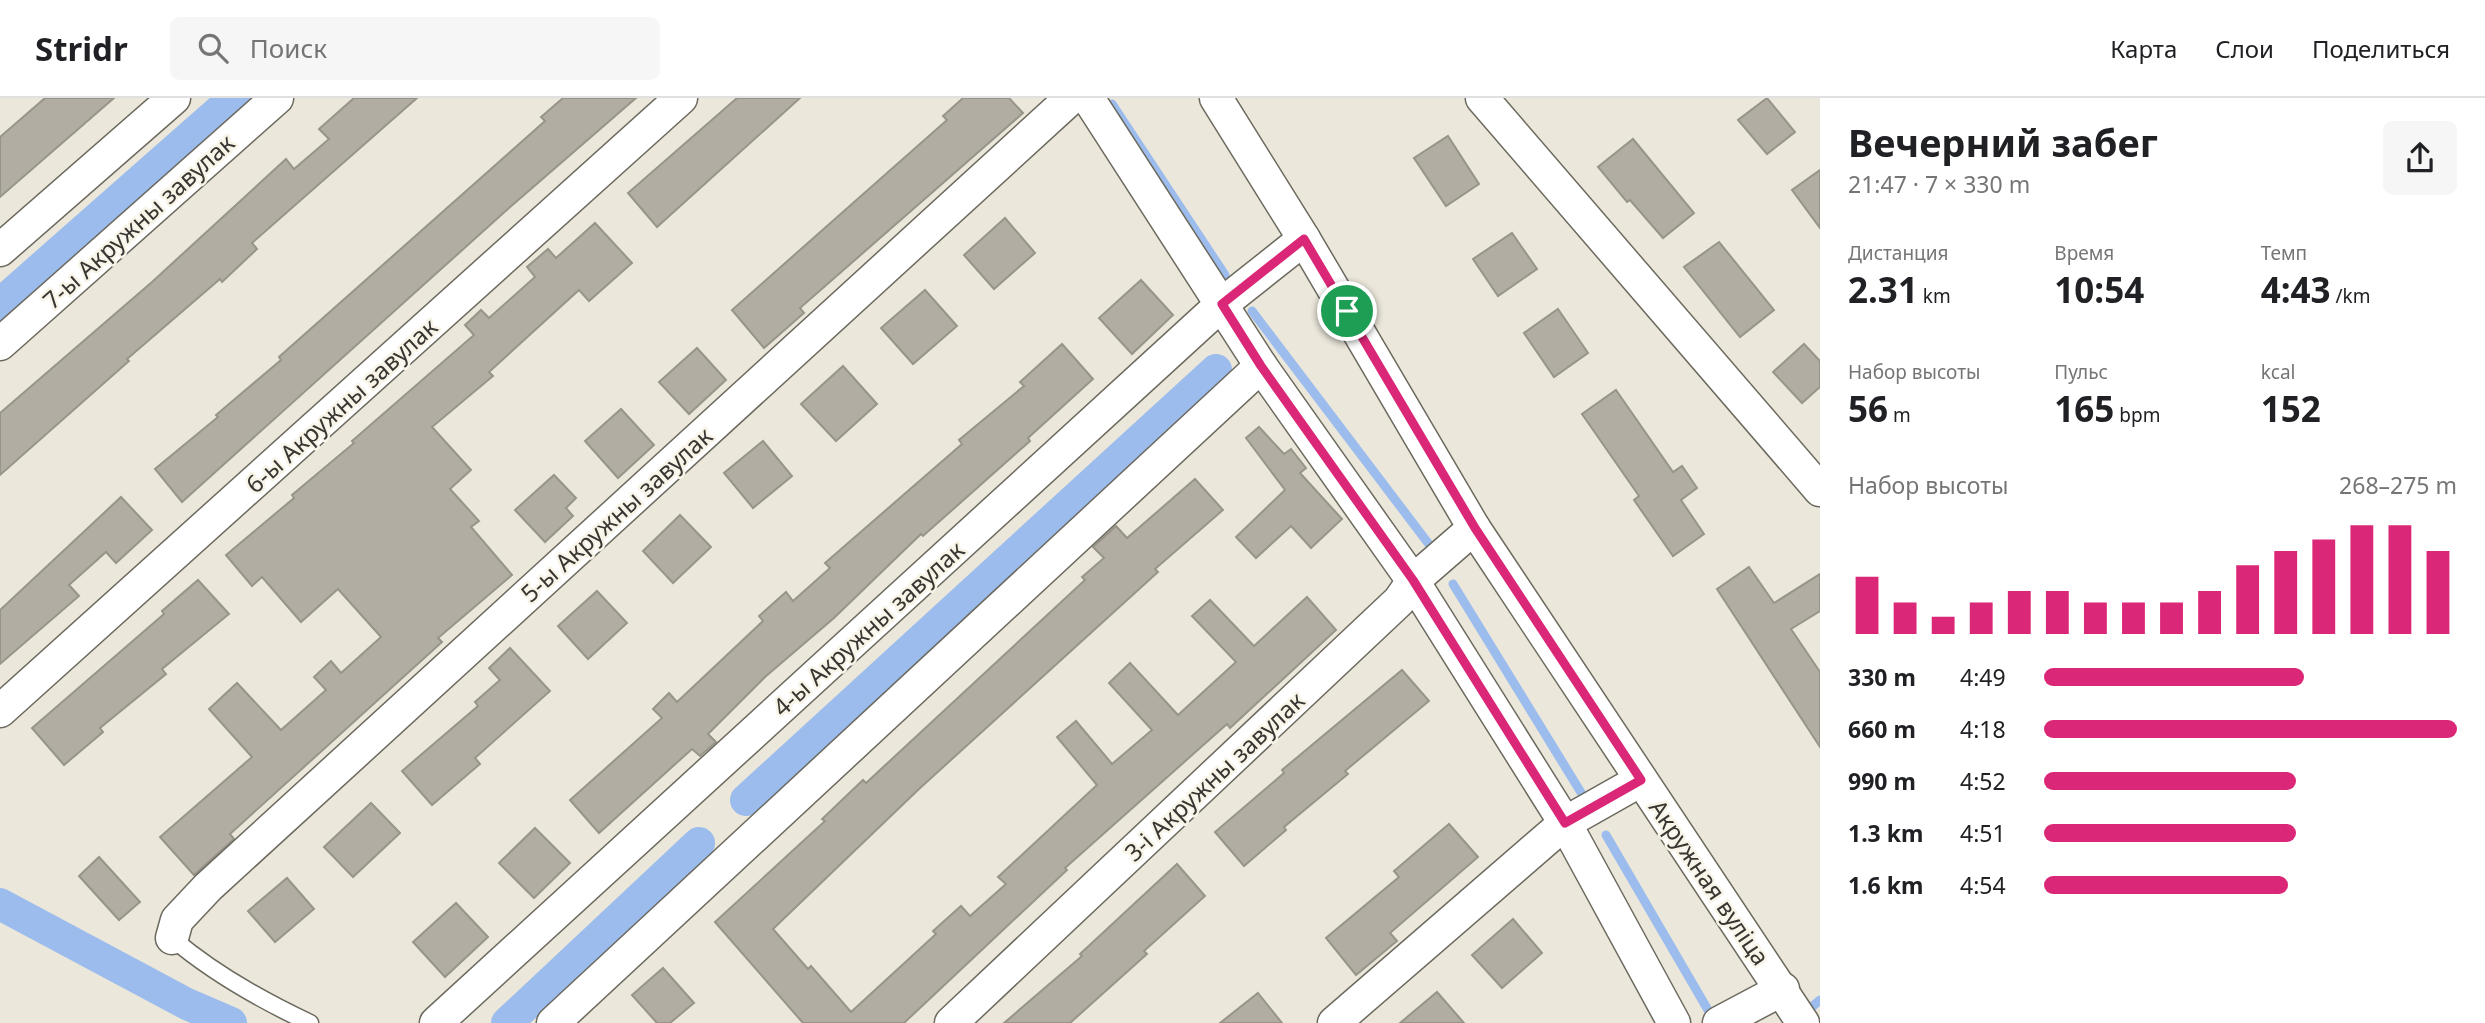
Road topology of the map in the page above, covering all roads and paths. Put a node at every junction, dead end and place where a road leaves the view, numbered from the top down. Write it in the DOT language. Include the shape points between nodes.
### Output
graph roads {
  1 [pos="174,98"];
  2 [pos="277,98"];
  3 [pos="681,98"];
  4 [pos="1071,98"];
  5 [pos="1088,98"];
  6 [pos="1216,98"];
  7 [pos="1482,98"];
  8 [pos="1304,239"];
  9 [pos="0,250"];
  10 [pos="1222,304"];
  11 [pos="0,344"];
  12 [pos="1261,366"];
  13 [pos="1820,490"];
  14 [pos="1475,528"];
  15 [pos="1413,580"];
  16 [pos="0,711"];
  17 [pos="1641,780"];
  18 [pos="1565,823"];
  19 [pos="173,938"];
  20 [pos="1783,989"];
  21 [pos="310,1023"];
  22 [pos="436,1023"];
  23 [pos="553,1023"];
  24 [pos="951,1023"];
  25 [pos="1334,1023"];
  26 [pos="1674,1023"];
  27 [pos="1719,1023"];
  28 [pos="1803,1023"];
  1 -- 9 [label="street"];
  2 -- 11 [label="street, 7-ы Акружны завулак"];
  3 -- 16 [label="street, 6-ы Акружны завулак"];
  4 -- 19 [label="street, 5-ы Акружны завулак" via="208,887 177,920"];
  5 -- 10 [label="street"];
  6 -- 8 [label="street, Акружная вуліца"];
  7 -- 13 [label="street"];
  8 -- 10 [label="street, 4-ы Акружны завулак"];
  8 -- 14 [label="street, Акружная вуліца"];
  10 -- 12 [label="street"];
  10 -- 22 [label="street, 4-ы Акружны завулак"];
  12 -- 15 [label="street"];
  12 -- 23 [label="street"];
  14 -- 15 [label="street, 3-і Акружны завулак"];
  14 -- 17 [label="street, Акружная вуліца"];
  15 -- 18 [label="street"];
  15 -- 24 [label="street, 3-і Акружны завулак" via="1399,601"];
  17 -- 18 [label="street"];
  17 -- 20 [label="street, Акружная вуліца"];
  18 -- 25 [label="street"];
  18 -- 26 [label="street"];
  19 -- 21 [label="lane" via="255,997"];
  20 -- 27 [label="street"];
  20 -- 28 [label="street, Акружная вуліца"];
}
